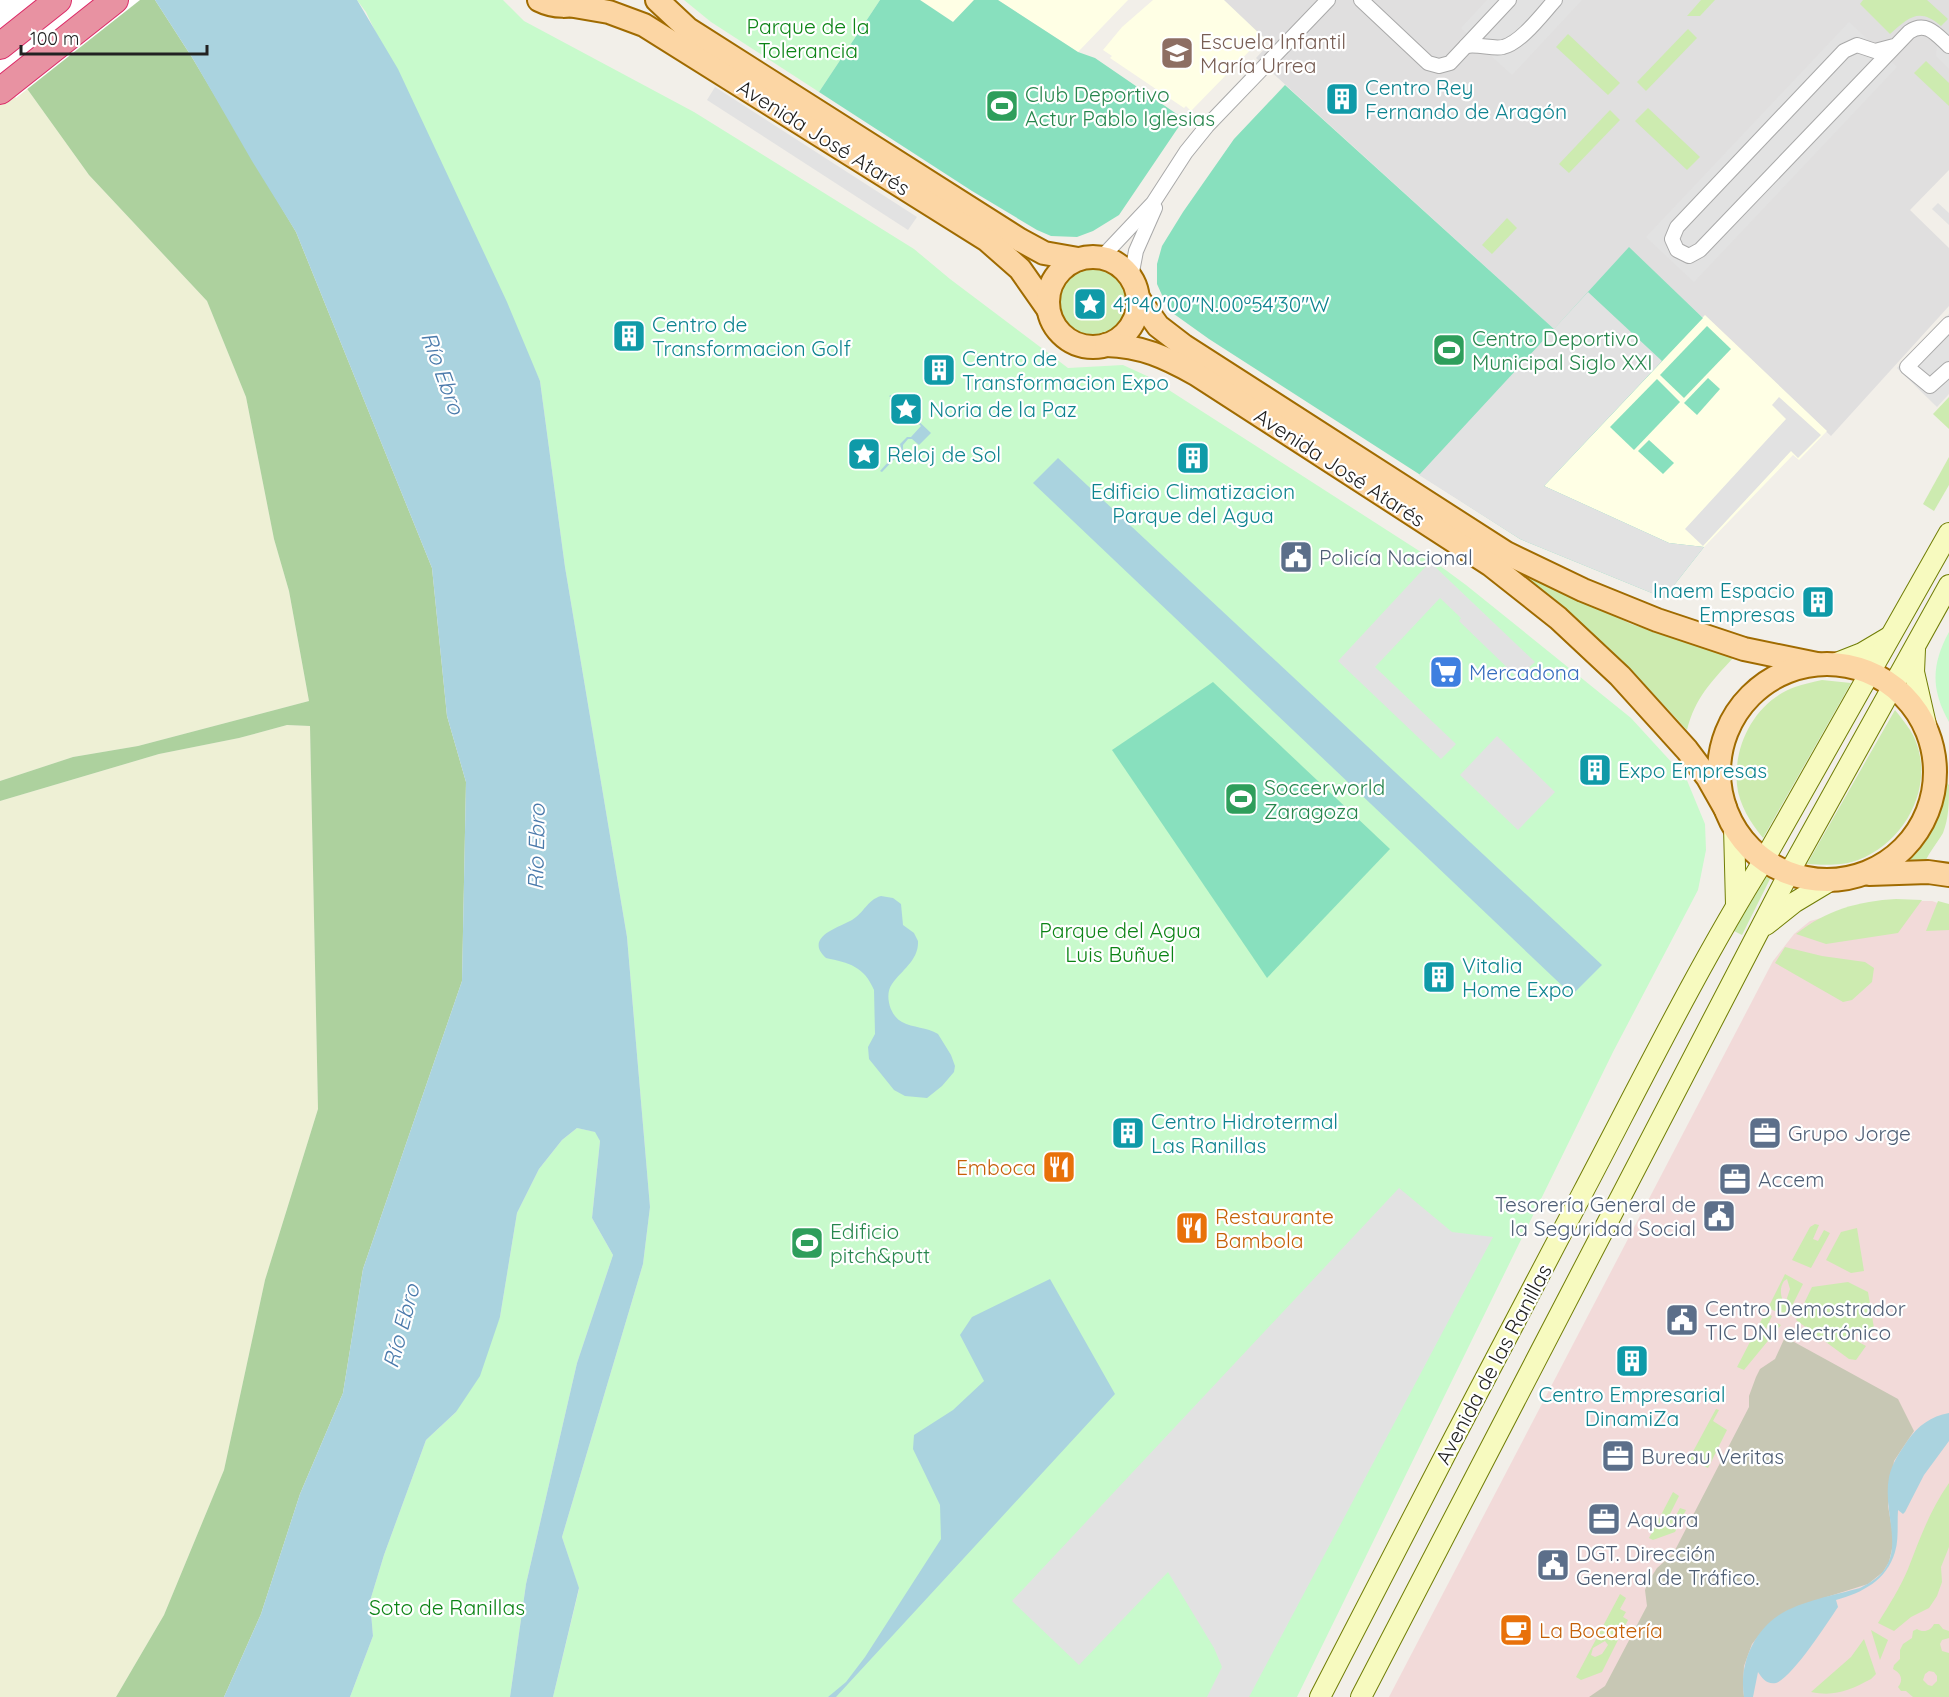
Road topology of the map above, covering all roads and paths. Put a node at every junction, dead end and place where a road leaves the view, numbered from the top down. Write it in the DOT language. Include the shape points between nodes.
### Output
graph roads {
  1 [pos="58,0"];
  2 [pos="115,0"];
  3 [pos="539,0"];
  4 [pos="657,0"];
  5 [pos="1328,0"];
  6 [pos="1361,0"];
  7 [pos="1509,0"];
  8 [pos="1556,0"];
  9 [pos="582,3"];
  10 [pos="1490,20"];
  11 [pos="0,46"];
  12 [pos="1466,46"];
  13 [pos="1506,46"];
  14 [pos="1894,46"];
  15 [pos="1949,46"];
  16 [pos="1844,51"];
  17 [pos="1864,77"];
  18 [pos="3,89"];
  19 [pos="1164,187"];
  20 [pos="1102,257"];
  21 [pos="1078,259"];
  22 [pos="1131,277"];
  23 [pos="1138,298"];
  24 [pos="1048,309"];
  25 [pos="1949,324"];
  26 [pos="1106,345"];
  27 [pos="1949,369"];
  28 [pos="1949,532"];
  29 [pos="1949,585"];
  30 [pos="1891,636"];
  31 [pos="1916,646"];
  32 [pos="1826,664"];
  33 [pos="1869,672"];
  34 [pos="1893,686"];
  35 [pos="1927,729"];
  36 [pos="1949,767"];
  37 [pos="1730,817"];
  38 [pos="1764,860"];
  39 [pos="1789,873"];
  40 [pos="1864,874"];
  41 [pos="1949,875"];
  42 [pos="1830,881"];
  43 [pos="1736,905"];
  44 [pos="1759,930"];
  45 [pos="1320,1697"];
  46 [pos="1361,1697"];
  1 -- 11 [label="highway"];
  2 -- 18 [label="highway"];
  3 -- 9 [label="main road, Avenida José Atarés" via="557,6"];
  4 -- 21 [label="main road, Avenida José Atarés" via="688,29 1020,240 1044,253"];
  5 -- 19 [label="street" via="1207,126"];
  6 -- 12 [label="street" via="1434,66 1450,63"];
  7 -- 10 [label="street"];
  8 -- 13 [label="street" via="1517,40"];
  9 -- 24 [label="main road, Avenida José Atarés" via="660,34 987,240 1020,269"];
  10 -- 12 [label="street"];
  10 -- 13 [label="street" via="1491,38"];
  12 -- 13 [label="street"];
  14 -- 15 [label="street" via="1913,29 1924,27"];
  14 -- 16 [label="street" via="1875,51 1857,45"];
  14 -- 17 [label="street"];
  16 -- 17 [label="street" via="1856,52 1864,58"];
  16 -- 17 [label="street" via="1677,227 1672,239 1677,250 1689,256 1700,250"];
  19 -- 20 [label="street"];
  19 -- 22 [label="street" via="1141,239"];
  20 -- 21 [label="main road"];
  20 -- 22 [label="main road" via="1118,264"];
  21 -- 24 [label="main road" via="1066,265 1051,284"];
  22 -- 23 [label="main road"];
  23 -- 26 [label="main road" via="1134,322 1127,332"];
  23 -- 32 [label="main road, Avenida José Atarés" via="1158,326 1184,346 1506,553 1657,620 1744,650"];
  24 -- 26 [label="main road" via="1055,327 1069,340 1094,348"];
  25 -- 27 [label="street" via="1908,367 1930,386"];
  26 -- 37 [label="main road, Avenida José Atarés" via="1147,351 1196,374 1499,571 1558,618 1620,676 1692,756"];
  28 -- 30 [label="main road, Avenida de las Ranillas"];
  29 -- 31 [label="main road, Avenida de las Ranillas"];
  30 -- 32 [label="main road" via="1862,653"];
  30 -- 33 [label="main road, Avenida de las Ranillas"];
  31 -- 34 [label="main road, Avenida de las Ranillas"];
  31 -- 35 [label="main road" via="1914,672"];
  32 -- 33 [label="main road, Avenida José Atarés"];
  32 -- 37 [label="main road" via="1782,675 1767,683 1735,717 1720,761 1720,785"];
  33 -- 34 [label="main road, Avenida José Atarés"];
  33 -- 38 [label="main road, Avenida de las Ranillas"];
  34 -- 35 [label="main road, Avenida José Atarés" via="1913,705"];
  34 -- 39 [label="main road, Avenida de las Ranillas"];
  35 -- 36 [label="main road"];
  35 -- 40 [label="main road" via="1936,775 1924,821 1895,857"];
  37 -- 38 [label="main road, Avenida José Atarés" via="1747,845"];
  37 -- 43 [label="main road"];
  38 -- 39 [label="main road, Avenida José Atarés"];
  38 -- 43 [label="main road, Avenida de las Ranillas"];
  39 -- 42 [label="main road, Avenida José Atarés"];
  39 -- 44 [label="main road, Avenida de las Ranillas"];
  40 -- 41 [label="main road"];
  40 -- 42 [label="main road, Avenida José Atarés"];
  42 -- 44 [label="main road, Avenida de las Ranillas"];
  43 -- 45 [label="main road, Avenida de las Ranillas"];
  44 -- 46 [label="main road, Avenida de las Ranillas"];
}
